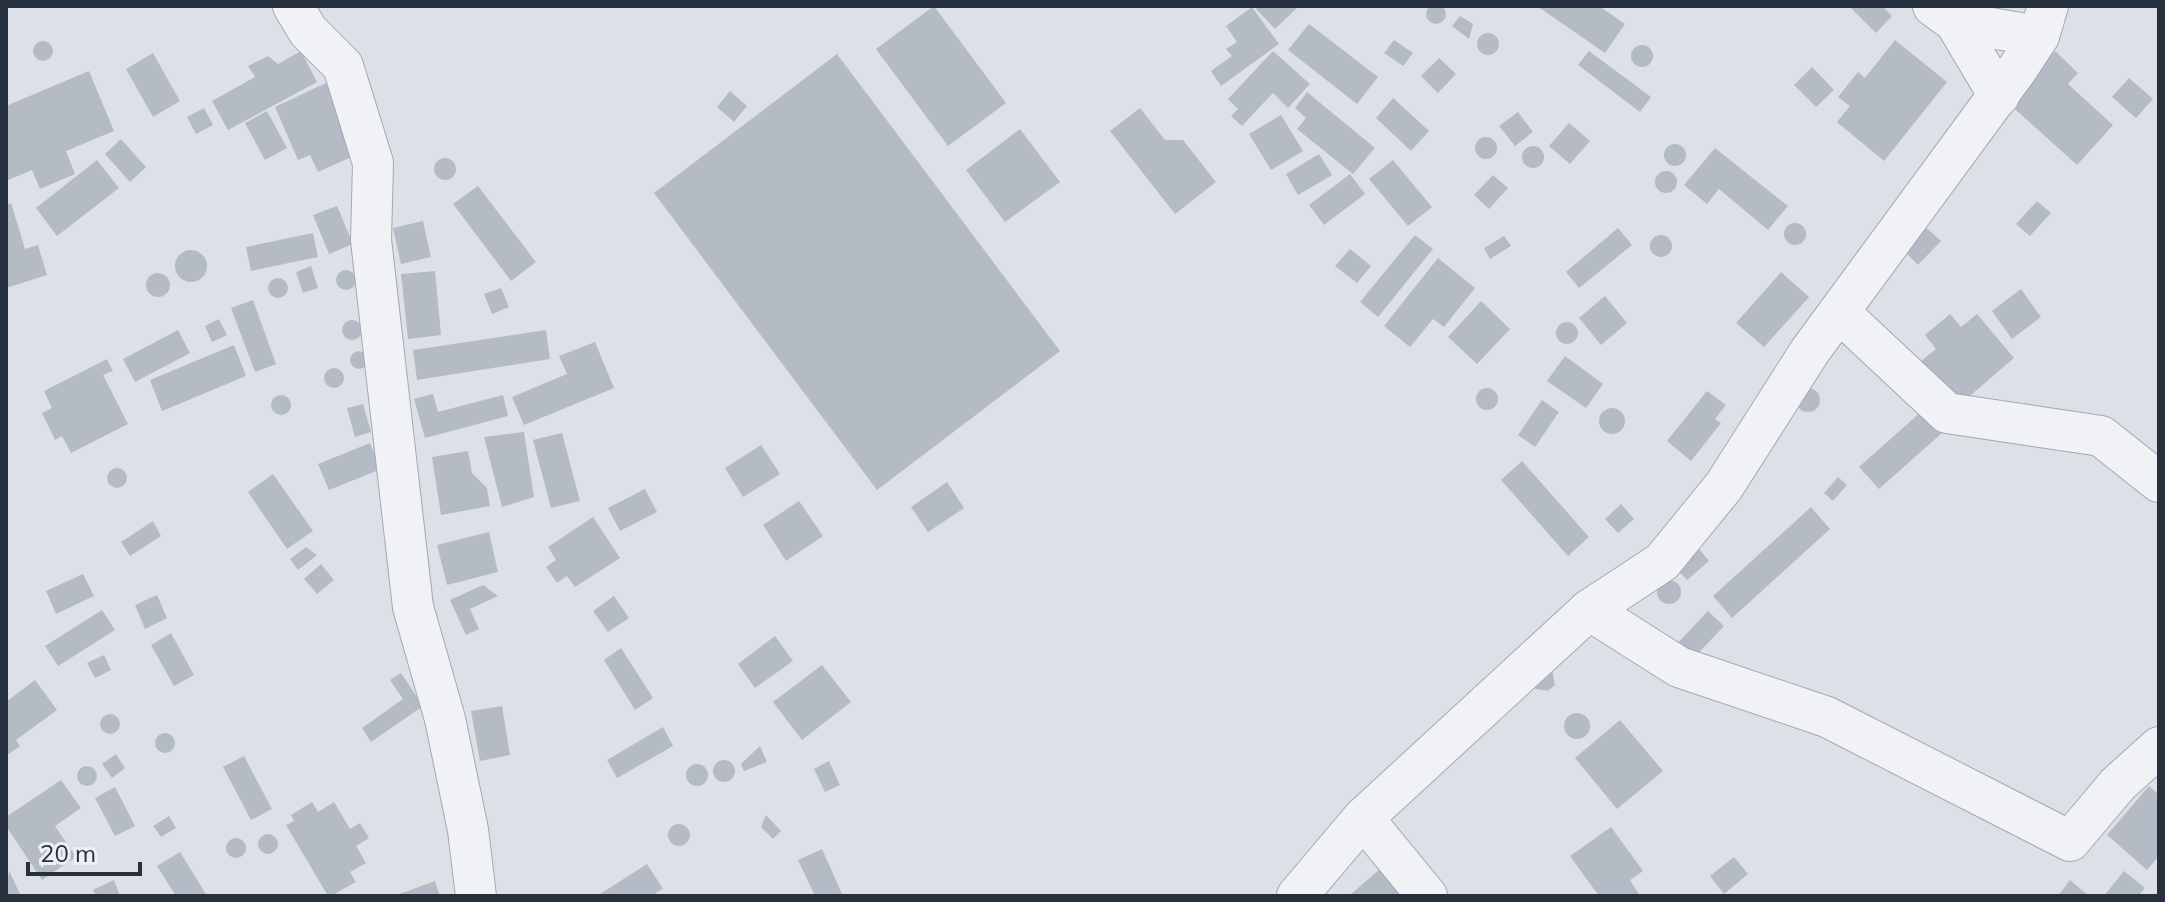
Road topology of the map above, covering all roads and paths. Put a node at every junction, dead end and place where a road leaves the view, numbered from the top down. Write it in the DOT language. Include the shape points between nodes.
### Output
graph roads {
  1 [pos="293,6"];
  2 [pos="1944,14"];
  3 [pos="2043,21"];
  4 [pos="1999,96"];
  5 [pos="1839,312"];
  6 [pos="2159,482"];
  7 [pos="1589,610"];
  8 [pos="2159,747"];
  9 [pos="1363,818"];
  10 [pos="476,896"];
  11 [pos="1297,896"];
  12 [pos="1427,896"];
  1 -- 10 [label="street" via="308,31 343,66 373,163 371,240 413,607 448,733"];
  2 -- 3 [label="street"];
  2 -- 4 [label="street"];
  3 -- 4 [label="street"];
  4 -- 5 [label="street"];
  5 -- 6 [label="street" via="1947,413 2101,436"];
  5 -- 7 [label="street" via="1724,486 1662,562"];
  7 -- 8 [label="street" via="1679,667 1827,717 2070,841 2118,784"];
  7 -- 9 [label="street"];
  9 -- 11 [label="street"];
  9 -- 12 [label="street"];
}
